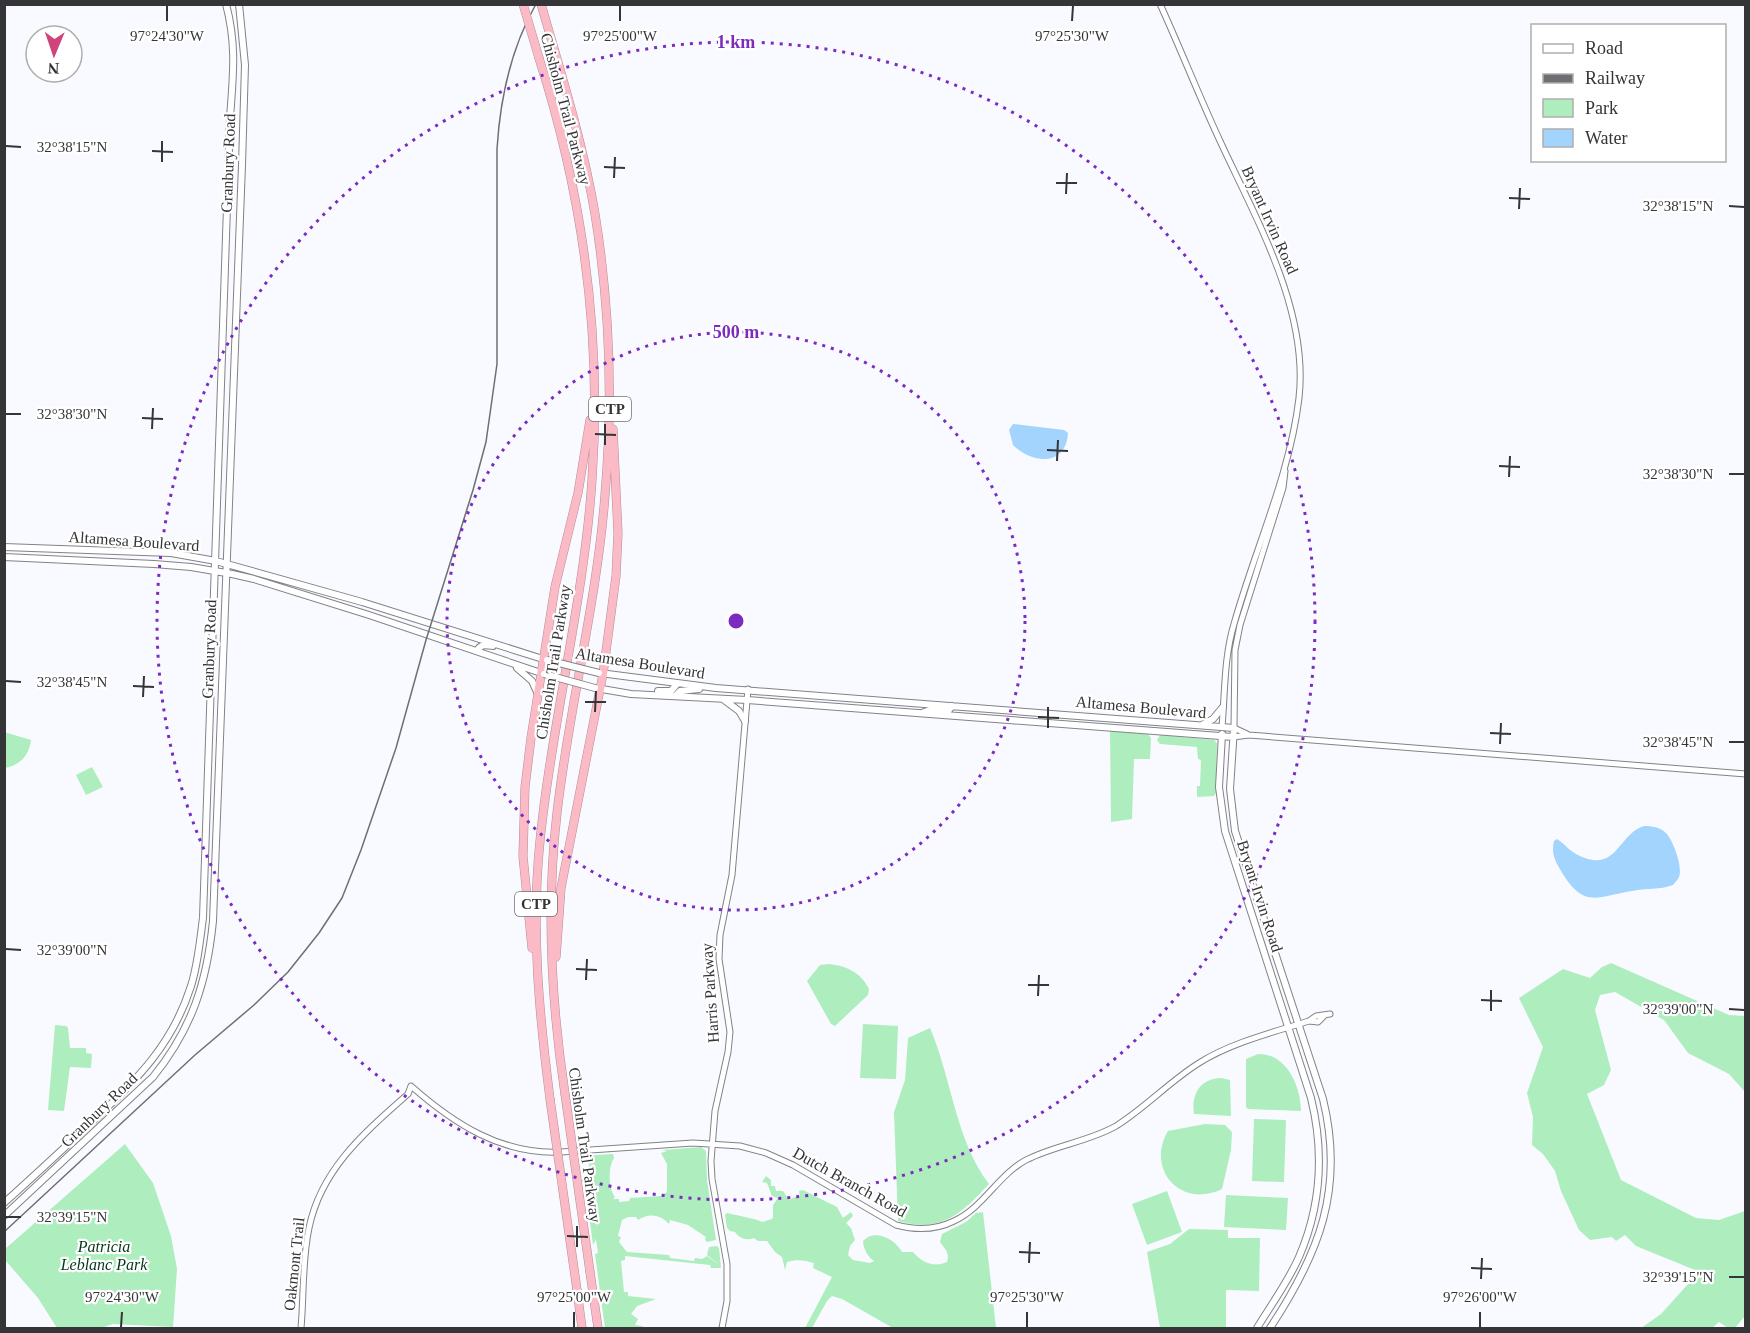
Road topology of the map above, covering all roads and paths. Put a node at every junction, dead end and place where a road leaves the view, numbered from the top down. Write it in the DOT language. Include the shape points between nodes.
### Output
graph roads {
  1 [pos="226,4"];
  2 [pos="239,4"];
  3 [pos="523,4"];
  4 [pos="541,4"];
  5 [pos="1160,4"];
  6 [pos="595,386"];
  7 [pos="610,388"];
  8 [pos="218,446"];
  9 [pos="230,447"];
  10 [pos="1270,520"];
  11 [pos="4,547"];
  12 [pos="13,547"];
  13 [pos="120,551"];
  14 [pos="4,557"];
  15 [pos="13,557"];
  16 [pos="216,561"];
  17 [pos="119,562"];
  18 [pos="226,564"];
  19 [pos="215,572"];
  20 [pos="225,573"];
  21 [pos="373,605"];
  22 [pos="369,615"];
  23 [pos="213,646"];
  24 [pos="503,646"];
  25 [pos="222,648"];
  26 [pos="477,651"];
  27 [pos="545,660"];
  28 [pos="512,664"];
  29 [pos="601,673"];
  30 [pos="543,674"];
  31 [pos="677,684"];
  32 [pos="705,687"];
  33 [pos="598,688"];
  34 [pos="748,689"];
  35 [pos="538,693"];
  36 [pos="631,694"];
  37 [pos="675,696"];
  38 [pos="722,699"];
  39 [pos="747,700"];
  40 [pos="952,706"];
  41 [pos="1224,707"];
  42 [pos="921,713"];
  43 [pos="745,721"];
  44 [pos="1202,725"];
  45 [pos="1222,727"];
  46 [pos="1234,728"];
  47 [pos="1249,735"];
  48 [pos="1221,737"];
  49 [pos="1233,737"];
  50 [pos="1746,774"];
  51 [pos="206,818"];
  52 [pos="217,818"];
  53 [pos="202,921"];
  54 [pos="213,921"];
  55 [pos="538,996"];
  56 [pos="183,1009"];
  57 [pos="192,1013"];
  58 [pos="1327,1015"];
  59 [pos="1300,1024"];
  60 [pos="1289,1028"];
  61 [pos="556,1031"];
  62 [pos="135,1082"];
  63 [pos="414,1088"];
  64 [pos="142,1089"];
  65 [pos="712,1143"];
  66 [pos="4,1203"];
  67 [pos="4,1216"];
  68 [pos="301,1329"];
  69 [pos="582,1329"];
  70 [pos="597,1329"];
  71 [pos="722,1329"];
  72 [pos="1257,1329"];
  73 [pos="1270,1329"];
  1 -- 8 [label="main road, Granbury Road" via="234,65"];
  2 -- 9 [label="main road, Granbury Road" via="245,65"];
  3 -- 6 [label="highway, Chisholm Trail Parkway / CTP, bridge" via="560,127 578,212 590,293"];
  4 -- 7 [label="highway, Chisholm Trail Parkway / CTP" via="595,214 607,318"];
  5 -- 10 [label="street, Bryant Irvin Road" via="1281,277 1295,324 1300,374 1296,416 1283,488"];
  6 -- 27 [label="highway" via="582,476 558,574"];
  6 -- 55 [label="highway, Chisholm Trail Parkway / CTP" via="590,508 539,844"];
  7 -- 29 [label="highway" via="618,533 616,576"];
  7 -- 61 [label="highway, Chisholm Trail Parkway / CTP" via="601,537 555,837 551,936"];
  8 -- 9 [label="main road"];
  8 -- 16 [label="main road, Granbury Road"];
  9 -- 18 [label="main road, Granbury Road"];
  10 -- 41 [label="street, Bryant Irvin Road" via="1233,626"];
  10 -- 46 [label="street, Bryant Irvin Road" via="1235,650"];
  11 -- 12 [label="main road, Altamesa Boulevard"];
  12 -- 13 [label="main road, Altamesa Boulevard"];
  12 -- 15 [label="main road"];
  13 -- 16 [label="main road, Altamesa Boulevard" via="171,553"];
  13 -- 17 [label="main road"];
  14 -- 15 [label="main road, Altamesa Boulevard"];
  15 -- 17 [label="main road, Altamesa Boulevard"];
  16 -- 18 [label="main road, Altamesa Boulevard"];
  16 -- 19 [label="main road, Granbury Road"];
  17 -- 19 [label="main road, Altamesa Boulevard"];
  18 -- 20 [label="main road, Granbury Road"];
  18 -- 21 [label="main road, Altamesa Boulevard"];
  19 -- 20 [label="main road, Altamesa Boulevard"];
  19 -- 23 [label="main road, Granbury Road"];
  20 -- 22 [label="main road, Altamesa Boulevard"];
  20 -- 25 [label="main road, Granbury Road"];
  21 -- 22 [label="main road"];
  21 -- 24 [label="main road, Altamesa Boulevard"];
  22 -- 26 [label="main road, Altamesa Boulevard"];
  23 -- 25 [label="main road"];
  23 -- 51 [label="main road, Granbury Road"];
  24 -- 26 [label="main road" via="483,645"];
  24 -- 27 [label="main road, Altamesa Boulevard"];
  25 -- 52 [label="main road, Granbury Road"];
  26 -- 28 [label="main road, Altamesa Boulevard"];
  27 -- 29 [label="main road, Altamesa Boulevard, bridge"];
  27 -- 30 [label="highway"];
  28 -- 30 [label="main road, Altamesa Boulevard"];
  28 -- 35 [label="main road" via="532,681"];
  29 -- 31 [label="main road, Altamesa Boulevard"];
  29 -- 33 [label="highway"];
  30 -- 33 [label="main road, Altamesa Boulevard, bridge"];
  30 -- 35 [label="highway"];
  31 -- 32 [label="main road, Altamesa Boulevard"];
  31 -- 36 [label="main road" via="672,691"];
  32 -- 34 [label="main road, Altamesa Boulevard"];
  32 -- 37 [label="main road" via="680,691"];
  33 -- 36 [label="main road, Altamesa Boulevard"];
  33 -- 61 [label="highway" via="560,896"];
  34 -- 39 [label="street, Harris Parkway"];
  34 -- 40 [label="main road, Altamesa Boulevard"];
  35 -- 55 [label="highway" via="525,787 523,839"];
  36 -- 37 [label="main road, Altamesa Boulevard"];
  37 -- 38 [label="main road, Altamesa Boulevard"];
  38 -- 39 [label="main road, Altamesa Boulevard"];
  38 -- 43 [label="main road" via="739,711"];
  39 -- 42 [label="main road, Altamesa Boulevard"];
  39 -- 43 [label="street, Harris Parkway"];
  40 -- 42 [label="main road" via="949,710"];
  40 -- 44 [label="main road, Altamesa Boulevard"];
  41 -- 44 [label="main road"];
  41 -- 45 [label="street, Bryant Irvin Road"];
  42 -- 48 [label="main road, Altamesa Boulevard"];
  43 -- 65 [label="street, Harris Parkway" via="732,875 720,935 719,959 730,1032"];
  44 -- 45 [label="main road, Altamesa Boulevard"];
  45 -- 46 [label="main road, Altamesa Boulevard"];
  45 -- 48 [label="main road, Bryant Irvin Road"];
  46 -- 47 [label="street, Altamesa Boulevard"];
  46 -- 49 [label="main road, Bryant Irvin Road"];
  47 -- 49 [label="street, Altamesa Boulevard"];
  47 -- 50 [label="street, Altamesa Boulevard"];
  48 -- 49 [label="main road, Altamesa Boulevard"];
  48 -- 60 [label="main road, Bryant Irvin Road" via="1219,787 1225,831"];
  49 -- 59 [label="main road, Bryant Irvin Road" via="1230,789 1235,831"];
  51 -- 52 [label="main road"];
  51 -- 53 [label="main road, Granbury Road"];
  52 -- 54 [label="main road, Granbury Road"];
  53 -- 54 [label="main road"];
  53 -- 56 [label="main road, Granbury Road" via="195,974"];
  54 -- 57 [label="main road, Granbury Road" via="206,972"];
  55 -- 69 [label="highway, Chisholm Trail Parkway / CTP, bridge"];
  56 -- 57 [label="main road"];
  56 -- 62 [label="main road, Granbury Road" via="163,1046"];
  57 -- 64 [label="main road, Granbury Road" via="170,1054"];
  58 -- 59 [label="street, Dutch Branch Road"];
  59 -- 60 [label="street, Dutch Branch Road"];
  59 -- 73 [label="main road, Bryant Irvin Road" via="1327,1114 1328,1199 1309,1263"];
  60 -- 65 [label="street, Dutch Branch Road" via="1214,1054 1114,1127 1026,1160 969,1212 941,1226 920,1229 896,1225 793,1165 753,1149"];
  60 -- 72 [label="main road, Bryant Irvin Road" via="1316,1116 1319,1180 1311,1224 1299,1256"];
  61 -- 70 [label="highway, Chisholm Trail Parkway / CTP, bridge"];
  62 -- 64 [label="main road"];
  62 -- 66 [label="main road, Granbury Road"];
  63 -- 65 [label="street, Dutch Branch Road" via="464,1126 522,1150 545,1153"];
  63 -- 68 [label="street, Oakmont Trail" via="350,1148 322,1189 309,1229"];
  64 -- 67 [label="main road, Granbury Road"];
  65 -- 71 [label="street, Harris Parkway" via="712,1179 728,1272"];
}
